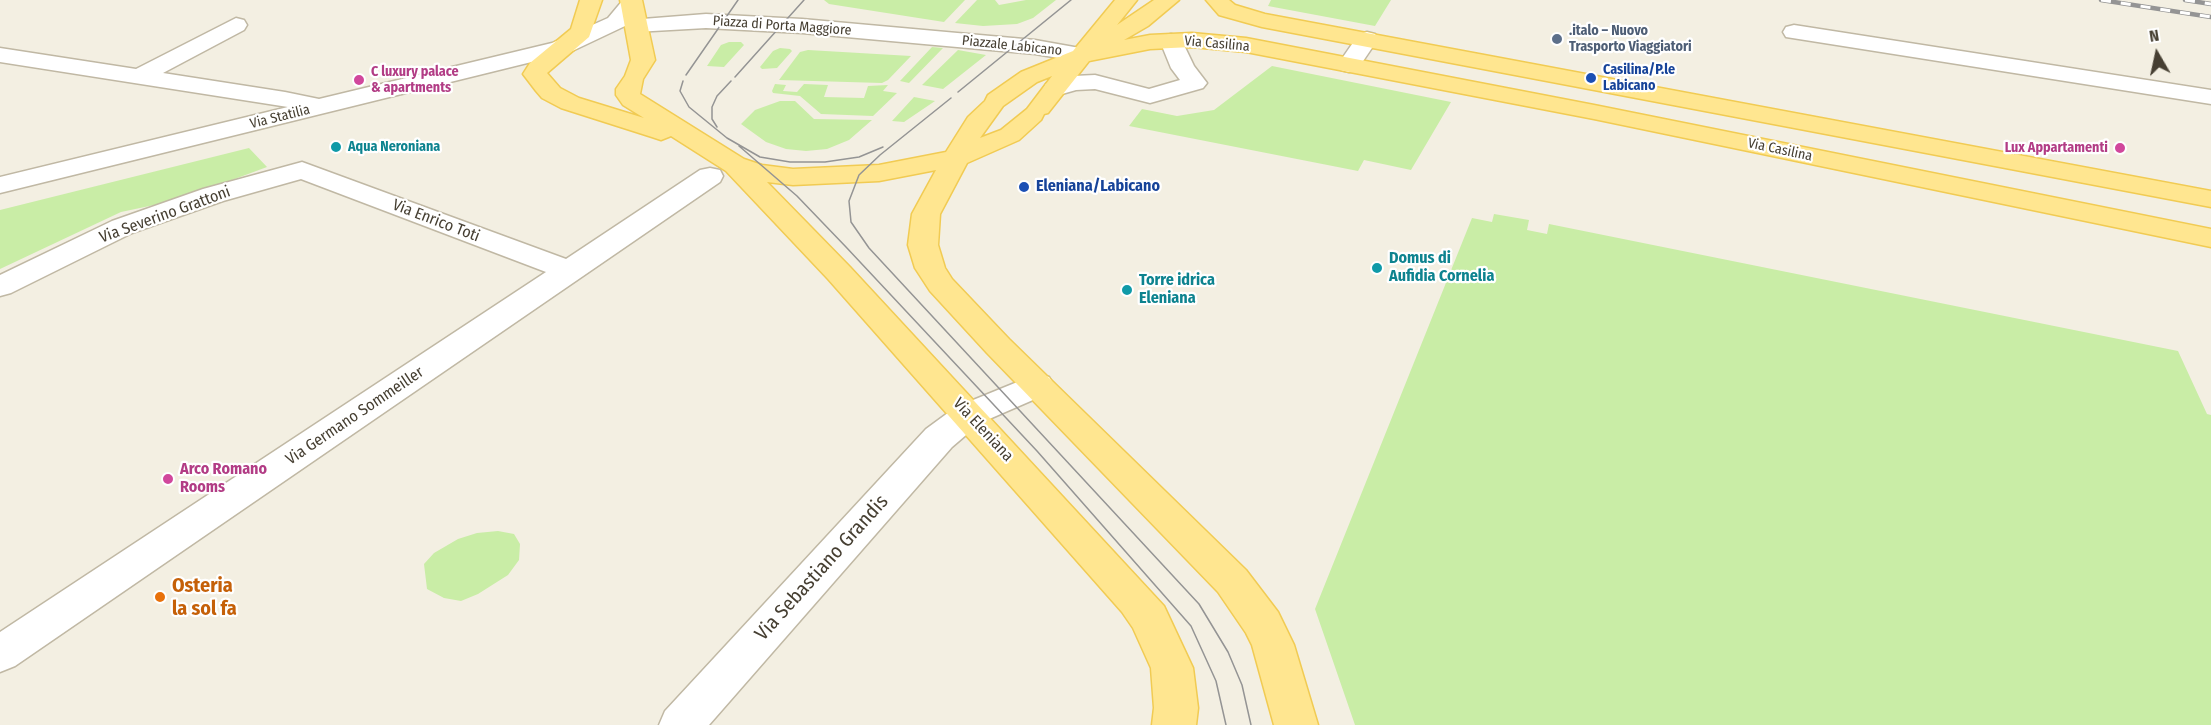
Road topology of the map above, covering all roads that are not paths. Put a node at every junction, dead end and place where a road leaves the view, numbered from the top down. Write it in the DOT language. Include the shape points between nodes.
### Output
graph roads {
  1 [pos="591,0"];
  2 [pos="1125,0"];
  3 [pos="1168,0"];
  4 [pos="1217,0"];
  5 [pos="633,10"];
  6 [pos="236,25"];
  7 [pos="1794,32"];
  8 [pos="934,38"];
  9 [pos="1367,39"];
  10 [pos="1171,41"];
  11 [pos="560,48"];
  12 [pos="0,55"];
  13 [pos="1083,55"];
  14 [pos="1349,65"];
  15 [pos="140,76"];
  16 [pos="1055,89"];
  17 [pos="2211,97"];
  18 [pos="318,108"];
  19 [pos="700,143"];
  20 [pos="956,158"];
  21 [pos="302,170"];
  22 [pos="723,170"];
  23 [pos="0,184"];
  24 [pos="2211,198"];
  25 [pos="2211,238"];
  26 [pos="570,271"];
  27 [pos="0,287"];
  28 [pos="1037,385"];
  29 [pos="968,415"];
  30 [pos="0,654"];
  31 [pos="681,725"];
  32 [pos="1174,725"];
  33 [pos="1296,725"];
  1 -- 11 [label="main road" via="581,32"];
  2 -- 13 [label="main road, Piazzale Labicano"];
  3 -- 13 [label="main road, Piazzale Labicano"];
  4 -- 9 [label="main road, Via Casilina" via="1223,8 1239,15"];
  5 -- 8 [label="street, Piazza di Porta Maggiore" via="706,21"];
  5 -- 11 [label="street, Via Statilia" via="616,23"];
  5 -- 19 [label="main road" via="643,60 628,95"];
  6 -- 15 [label="street"];
  7 -- 17 [label="street"];
  8 -- 13 [label="street, Piazzale Labicano"];
  9 -- 14 [label="street"];
  9 -- 24 [label="main road, Via Casilina"];
  10 -- 13 [label="main road, Via Casilina"];
  10 -- 14 [label="main road, Via Casilina" via="1246,45"];
  10 -- 16 [label="street" via="1195,83 1150,96 1095,82"];
  11 -- 18 [label="street, Via Statilia"];
  11 -- 19 [label="main road" via="536,74 563,101"];
  12 -- 15 [label="street"];
  13 -- 16 [label="main road, Piazzale Labicano"];
  13 -- 20 [label="main road, Piazzale Labicano" via="1010,88 977,122"];
  14 -- 25 [label="main road, Via Casilina"];
  15 -- 18 [label="street"];
  16 -- 20 [label="main road, Piazzale Labicano" via="1010,135"];
  18 -- 23 [label="street, Via Statilia"];
  19 -- 22 [label="main road"];
  20 -- 22 [label="main road" via="902,170 816,178"];
  20 -- 28 [label="main road" via="926,214 924,254 941,285"];
  21 -- 26 [label="street, Via Enrico Toti"];
  21 -- 27 [label="street, Via Severino Grattoni" via="213,195 122,227"];
  22 -- 26 [label="street, Via Germano Sommeiller"];
  22 -- 29 [label="main road, Via Eleniana" via="776,204"];
  26 -- 30 [label="street, Via Germano Sommeiller"];
  28 -- 29 [label="street, Via Sebastiano Grandis"];
  28 -- 33 [label="main road" via="1232,581 1263,624"];
  29 -- 31 [label="street, Via Sebastiano Grandis" via="928,450"];
  29 -- 32 [label="main road, Via Eleniana" via="1149,618 1172,668"];
}
